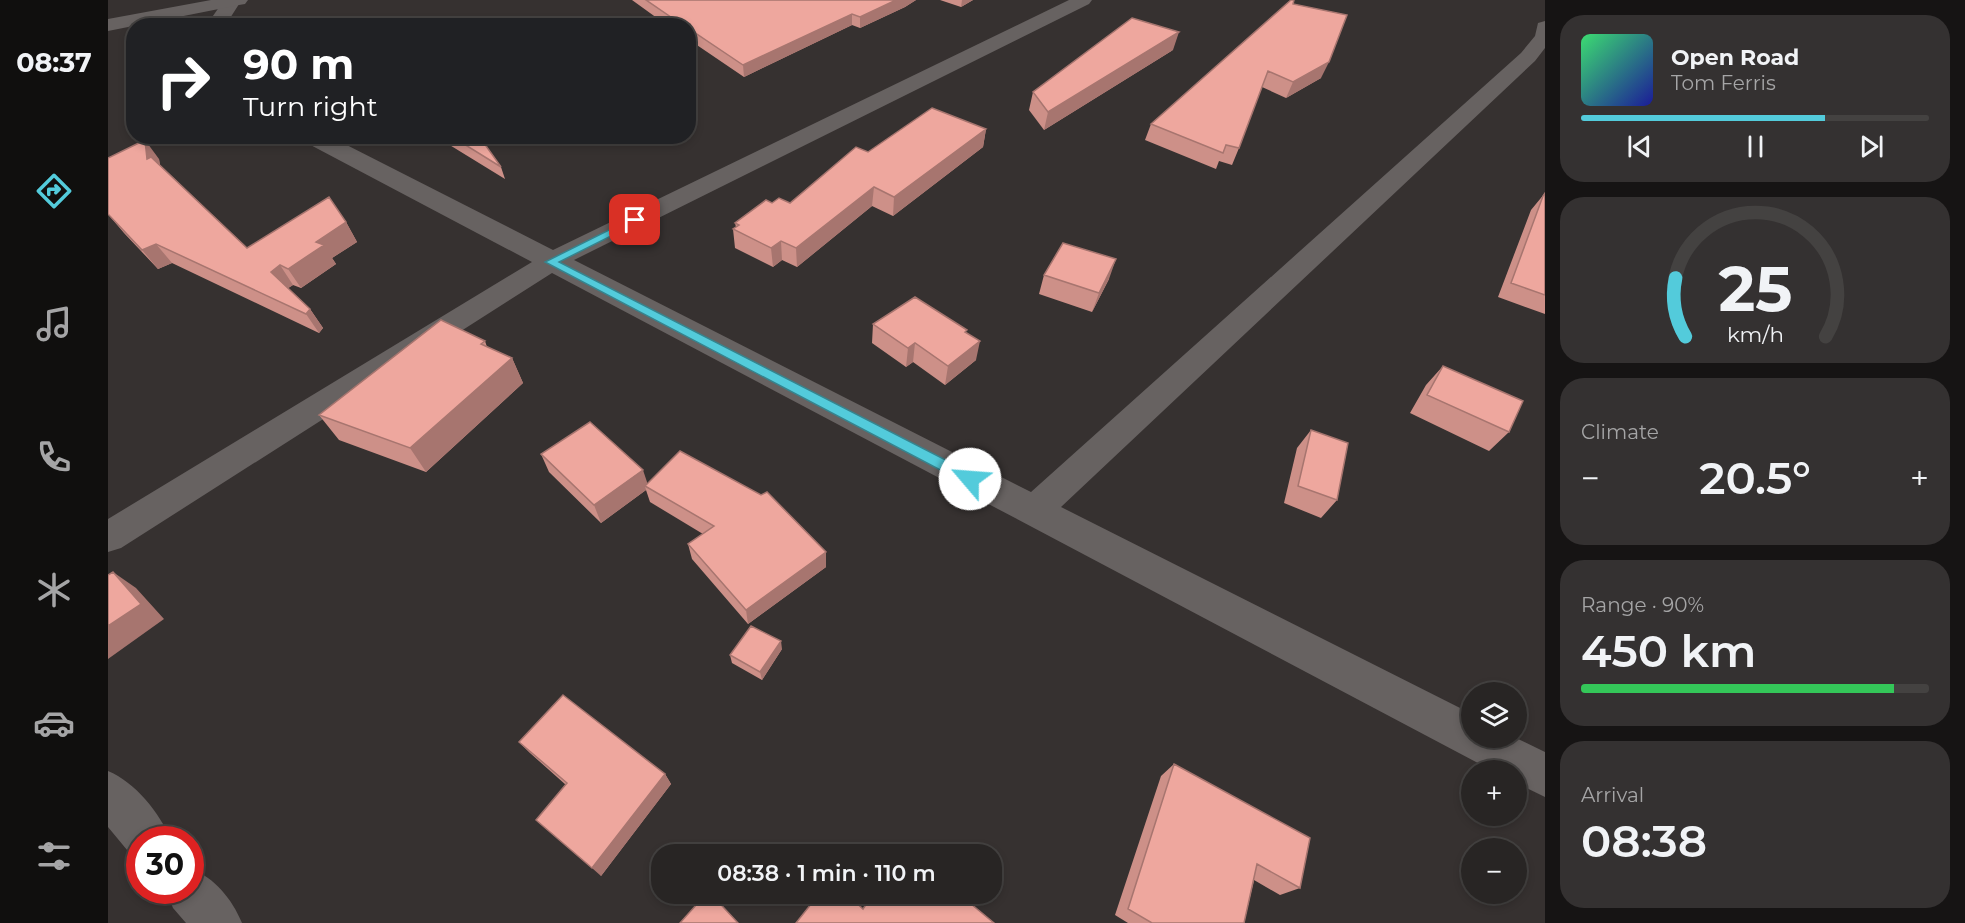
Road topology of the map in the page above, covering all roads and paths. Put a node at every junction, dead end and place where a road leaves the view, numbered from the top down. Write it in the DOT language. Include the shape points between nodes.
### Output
graph roads {
  1 [pos="1083,0"];
  2 [pos="235,1"];
  3 [pos="145,18"];
  4 [pos="221,18"];
  5 [pos="126,22"];
  6 [pos="108,25"];
  7 [pos="1545,27"];
  8 [pos="326,144"];
  9 [pos="550,262"];
  10 [pos="1033,511"];
  11 [pos="108,537"];
  12 [pos="1461,732"];
  13 [pos="1492,748"];
  14 [pos="1545,775"];
  15 [pos="108,793"];
  16 [pos="136,826"];
  17 [pos="201,904"];
  18 [pos="218,923"];
  1 -- 9 [label="street"];
  2 -- 3 [label="street"];
  2 -- 4 [label="street"];
  5 -- 6 [label="street"];
  7 -- 10 [label="street" via="1544,37 1528,57"];
  8 -- 9 [label="street"];
  9 -- 10 [label="street"];
  9 -- 11 [label="street"];
  10 -- 12 [label="street"];
  13 -- 14 [label="street"];
  15 -- 16 [label="street"];
  17 -- 18 [label="street"];
}
